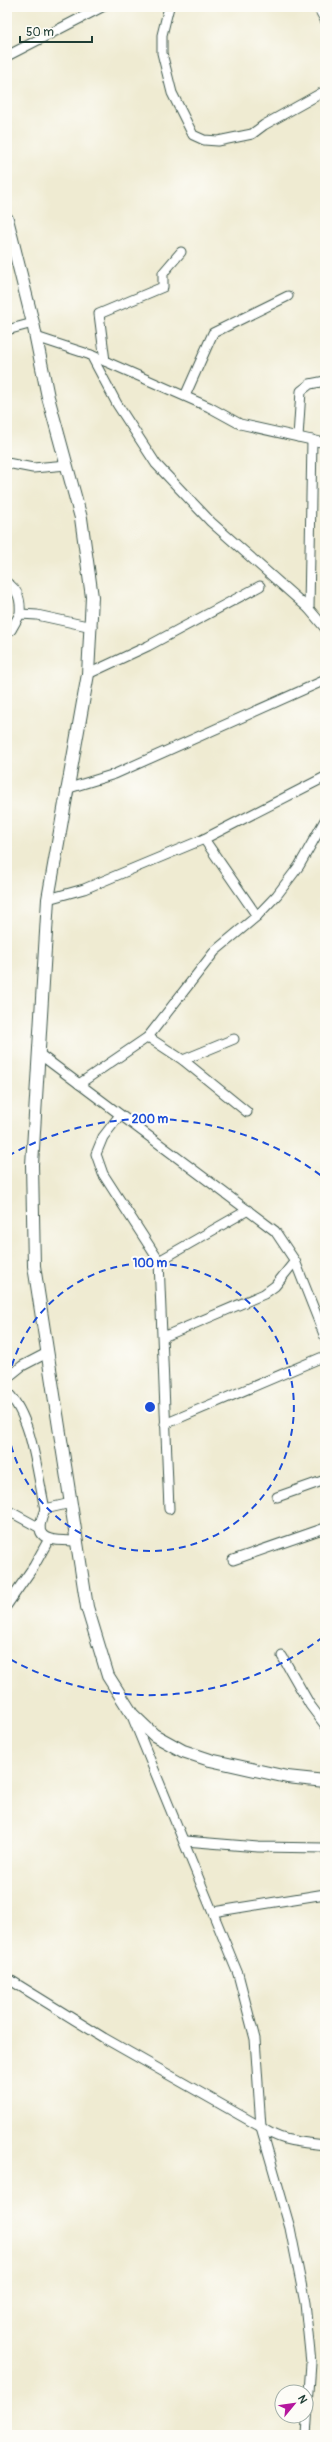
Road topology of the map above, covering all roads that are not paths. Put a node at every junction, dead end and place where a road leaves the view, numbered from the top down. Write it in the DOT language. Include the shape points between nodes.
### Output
graph roads {
  1 [pos="102,7"];
  2 [pos="169,7"];
  3 [pos="318,7"];
  4 [pos="325,20"];
  5 [pos="7,56"];
  6 [pos="325,92"];
  7 [pos="7,219"];
  8 [pos="181,252"];
  9 [pos="288,296"];
  10 [pos="33,323"];
  11 [pos="7,330"];
  12 [pos="36,337"];
  13 [pos="91,354"];
  14 [pos="105,361"];
  15 [pos="325,381"];
  16 [pos="185,396"];
  17 [pos="298,437"];
  18 [pos="312,440"];
  19 [pos="325,443"];
  20 [pos="7,463"];
  21 [pos="67,465"];
  22 [pos="7,583"];
  23 [pos="260,586"];
  24 [pos="309,609"];
  25 [pos="20,614"];
  26 [pos="92,627"];
  27 [pos="325,628"];
  28 [pos="8,632"];
  29 [pos="88,674"];
  30 [pos="323,681"];
  31 [pos="325,777"];
  32 [pos="66,789"];
  33 [pos="325,820"];
  34 [pos="204,839"];
  35 [pos="48,898"];
  36 [pos="257,916"];
  37 [pos="148,1037"];
  38 [pos="234,1039"];
  39 [pos="38,1053"];
  40 [pos="183,1060"];
  41 [pos="79,1084"];
  42 [pos="247,1112"];
  43 [pos="120,1115"];
  44 [pos="248,1210"];
  45 [pos="159,1261"];
  46 [pos="295,1261"];
  47 [pos="163,1337"];
  48 [pos="325,1337"];
  49 [pos="46,1353"];
  50 [pos="325,1356"];
  51 [pos="7,1378"];
  52 [pos="7,1392"];
  53 [pos="165,1424"];
  54 [pos="325,1480"];
  55 [pos="277,1497"];
  56 [pos="71,1503"];
  57 [pos="45,1509"];
  58 [pos="7,1510"];
  59 [pos="169,1510"];
  60 [pos="40,1528"];
  61 [pos="325,1528"];
  62 [pos="49,1538"];
  63 [pos="76,1540"];
  64 [pos="233,1560"];
  65 [pos="7,1605"];
  66 [pos="282,1656"];
  67 [pos="132,1714"];
  68 [pos="325,1725"];
  69 [pos="325,1781"];
  70 [pos="185,1841"];
  71 [pos="325,1848"];
  72 [pos="325,1894"];
  73 [pos="213,1912"];
  74 [pos="7,1978"];
  75 [pos="261,2127"];
  76 [pos="325,2145"];
  77 [pos="306,2435"];
  1 -- 5 [label="street"];
  2 -- 6 [label="street" via="162,35 162,53 172,92 193,135 204,140 218,141 252,134"];
  3 -- 4 [label="street"];
  7 -- 10 [label="main road"];
  8 -- 14 [label="street" via="163,273 163,286 99,314"];
  9 -- 16 [label="street" via="213,333"];
  10 -- 11 [label="street"];
  10 -- 12 [label="main road"];
  12 -- 13 [label="street"];
  12 -- 21 [label="main road" via="48,397"];
  13 -- 14 [label="street"];
  13 -- 24 [label="street" via="117,404 156,464 211,522"];
  14 -- 16 [label="street"];
  15 -- 17 [label="street" via="310,384 301,391"];
  16 -- 17 [label="street" via="240,424"];
  17 -- 18 [label="street"];
  18 -- 19 [label="street"];
  18 -- 24 [label="street"];
  20 -- 21 [label="street" via="33,468"];
  21 -- 26 [label="main road" via="82,518 88,555"];
  22 -- 25 [label="street" via="17,591"];
  23 -- 29 [label="street" via="148,646"];
  24 -- 27 [label="street"];
  25 -- 26 [label="street" via="37,614"];
  25 -- 28 [label="street"];
  26 -- 29 [label="main road"];
  29 -- 32 [label="main road"];
  30 -- 32 [label="street" via="115,774"];
  31 -- 34 [label="street"];
  32 -- 35 [label="main road"];
  33 -- 36 [label="street" via="296,871"];
  34 -- 35 [label="street" via="84,889"];
  34 -- 36 [label="street"];
  35 -- 39 [label="main road"];
  36 -- 37 [label="street" via="215,951"];
  37 -- 40 [label="street"];
  37 -- 41 [label="street"];
  38 -- 40 [label="street"];
  39 -- 41 [label="street"];
  39 -- 49 [label="main road" via="32,1165 32,1227 34,1266"];
  40 -- 42 [label="street"];
  41 -- 43 [label="street"];
  43 -- 44 [label="street"];
  43 -- 45 [label="street" via="103,1137 96,1154 110,1186"];
  44 -- 45 [label="street"];
  44 -- 46 [label="street" via="275,1231"];
  45 -- 47 [label="street"];
  46 -- 47 [label="street" via="275,1286 264,1294"];
  46 -- 48 [label="street"];
  47 -- 53 [label="street"];
  49 -- 51 [label="street" via="22,1366"];
  49 -- 56 [label="main road" via="55,1394"];
  50 -- 53 [label="street"];
  52 -- 57 [label="street" via="16,1401 23,1418"];
  53 -- 59 [label="street"];
  54 -- 55 [label="street"];
  56 -- 57 [label="street"];
  56 -- 63 [label="main road"];
  57 -- 60 [label="street"];
  58 -- 60 [label="street"];
  60 -- 62 [label="street"];
  61 -- 64 [label="street"];
  62 -- 63 [label="street"];
  62 -- 65 [label="street" via="34,1566"];
  63 -- 67 [label="main road" via="87,1607 98,1646 108,1676"];
  66 -- 68 [label="street" via="310,1705"];
  67 -- 69 [label="main road" via="154,1735 183,1751 210,1760 287,1777"];
  67 -- 70 [label="street"];
  70 -- 71 [label="street"];
  70 -- 73 [label="street"];
  72 -- 73 [label="street"];
  73 -- 75 [label="street" via="238,1974 251,2018"];
  74 -- 75 [label="street" via="104,2038"];
  75 -- 76 [label="street" via="280,2138"];
  75 -- 77 [label="street" via="290,2228 305,2303 311,2363"];
}
